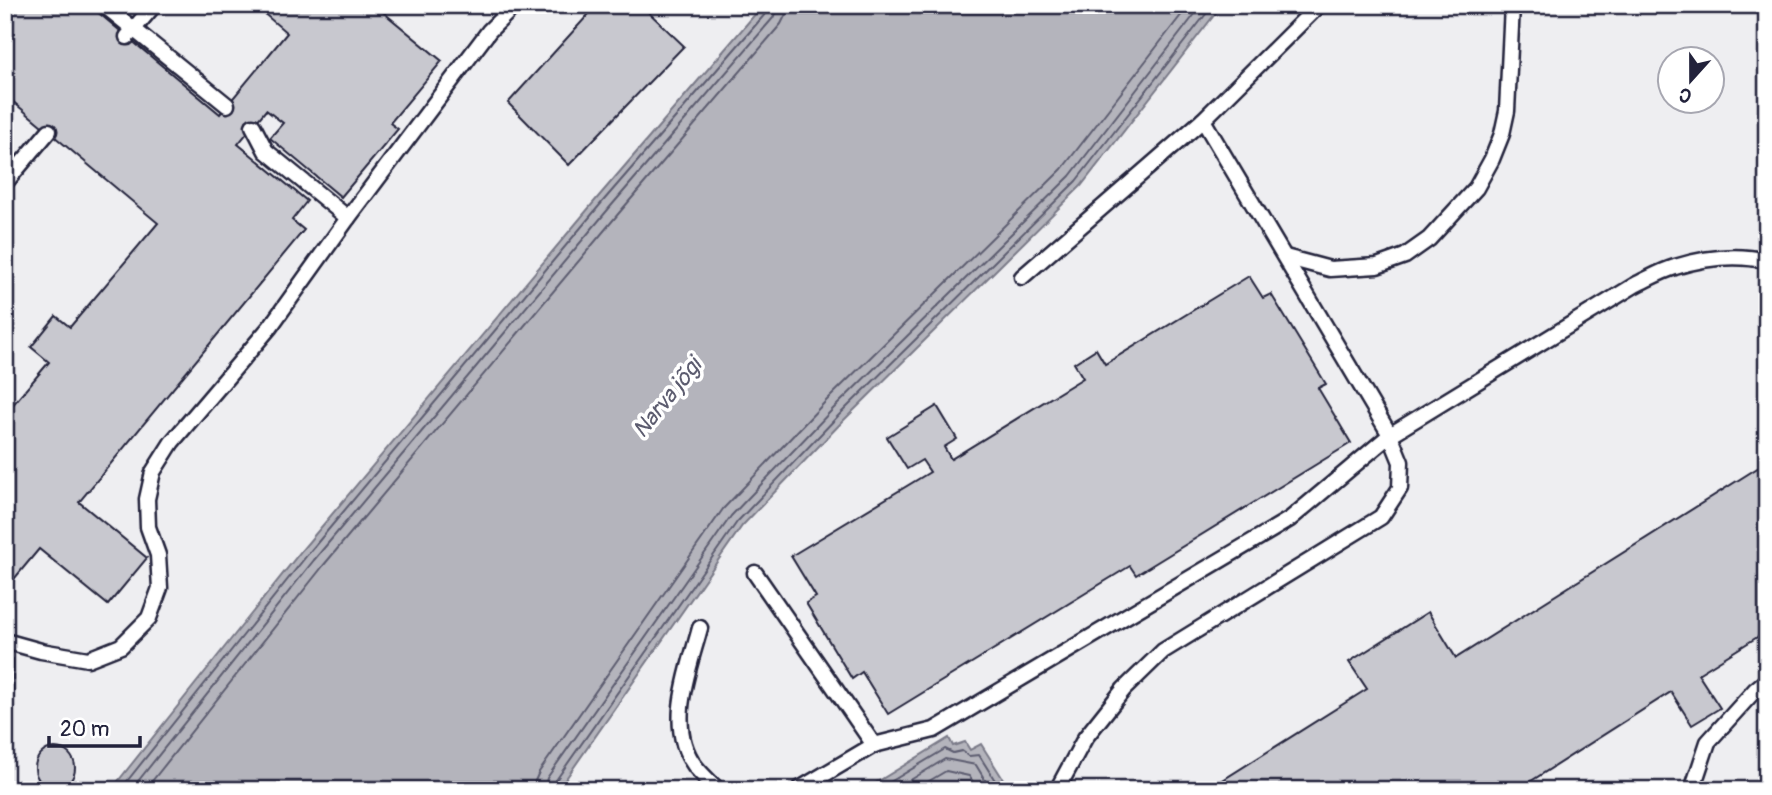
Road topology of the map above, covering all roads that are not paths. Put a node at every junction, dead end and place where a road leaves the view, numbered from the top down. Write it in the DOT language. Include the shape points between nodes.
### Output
graph roads {
  1 [pos="104,5"];
  2 [pos="153,5"];
  3 [pos="515,5"];
  4 [pos="1319,5"];
  5 [pos="1512,5"];
  6 [pos="130,33"];
  7 [pos="227,106"];
  8 [pos="1203,120"];
  9 [pos="253,126"];
  10 [pos="48,131"];
  11 [pos="5,183"];
  12 [pos="348,218"];
  13 [pos="1285,257"];
  14 [pos="1767,261"];
  15 [pos="1022,277"];
  16 [pos="1391,435"];
  17 [pos="755,573"];
  18 [pos="701,628"];
  19 [pos="5,641"];
  20 [pos="1767,680"];
  21 [pos="874,745"];
  22 [pos="718,790"];
  23 [pos="798,790"];
  24 [pos="1057,790"];
  25 [pos="1692,790"];
  1 -- 6 [label="lane"];
  2 -- 6 [label="lane"];
  3 -- 12 [label="lane" via="489,31"];
  4 -- 8 [label="lane"];
  5 -- 13 [label="lane" via="1507,111 1492,159 1476,188 1429,239 1405,256 1377,266 1330,269"];
  6 -- 7 [label="lane"];
  8 -- 13 [label="lane"];
  8 -- 15 [label="lane"];
  9 -- 12 [label="lane" via="266,151"];
  10 -- 11 [label="lane"];
  12 -- 19 [label="lane" via="270,327 172,442 153,472 147,499 148,527 158,555 160,588 149,618 121,646 88,659"];
  13 -- 16 [label="lane"];
  14 -- 16 [label="lane" via="1714,258 1673,267 1635,285"];
  16 -- 21 [label="lane" via="1278,527 934,730"];
  16 -- 24 [label="lane" via="1402,461 1400,488 1381,517 1163,651 1124,689 1086,737"];
  17 -- 21 [label="lane"];
  18 -- 22 [label="lane" via="680,719 693,765"];
  20 -- 25 [label="lane" via="1708,742"];
  21 -- 23 [label="lane"];
}
